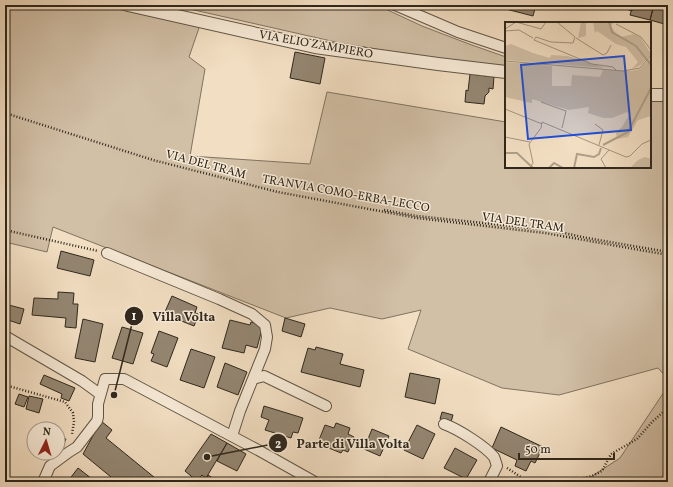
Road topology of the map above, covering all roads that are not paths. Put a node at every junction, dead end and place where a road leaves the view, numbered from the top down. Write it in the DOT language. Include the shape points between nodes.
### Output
graph roads {
  1 [pos="128,5"];
  2 [pos="395,5"];
  3 [pos="505,48"];
  4 [pos="505,72"];
  5 [pos="651,95"];
  6 [pos="668,95"];
  7 [pos="107,253"];
  8 [pos="5,336"];
  9 [pos="253,379"];
  10 [pos="100,394"];
  11 [pos="326,406"];
  12 [pos="444,424"];
  13 [pos="232,436"];
  14 [pos="42,482"];
  15 [pos="315,482"];
  16 [pos="489,482"];
  1 -- 4 [label="street, VIA ELIO ZAMPIERO" via="315,47"];
  2 -- 3 [label="street" via="458,32"];
  5 -- 6 [label="street"];
  7 -- 9 [label="street" via="252,314 265,325 265,349"];
  8 -- 10 [label="street"];
  9 -- 11 [label="street" via="264,376"];
  9 -- 13 [label="street"];
  10 -- 13 [label="street" via="105,379 124,379"];
  10 -- 14 [label="street" via="97,421 77,447 50,466"];
  12 -- 16 [label="street" via="482,446 495,458 497,466"];
  13 -- 15 [label="street"];
}
